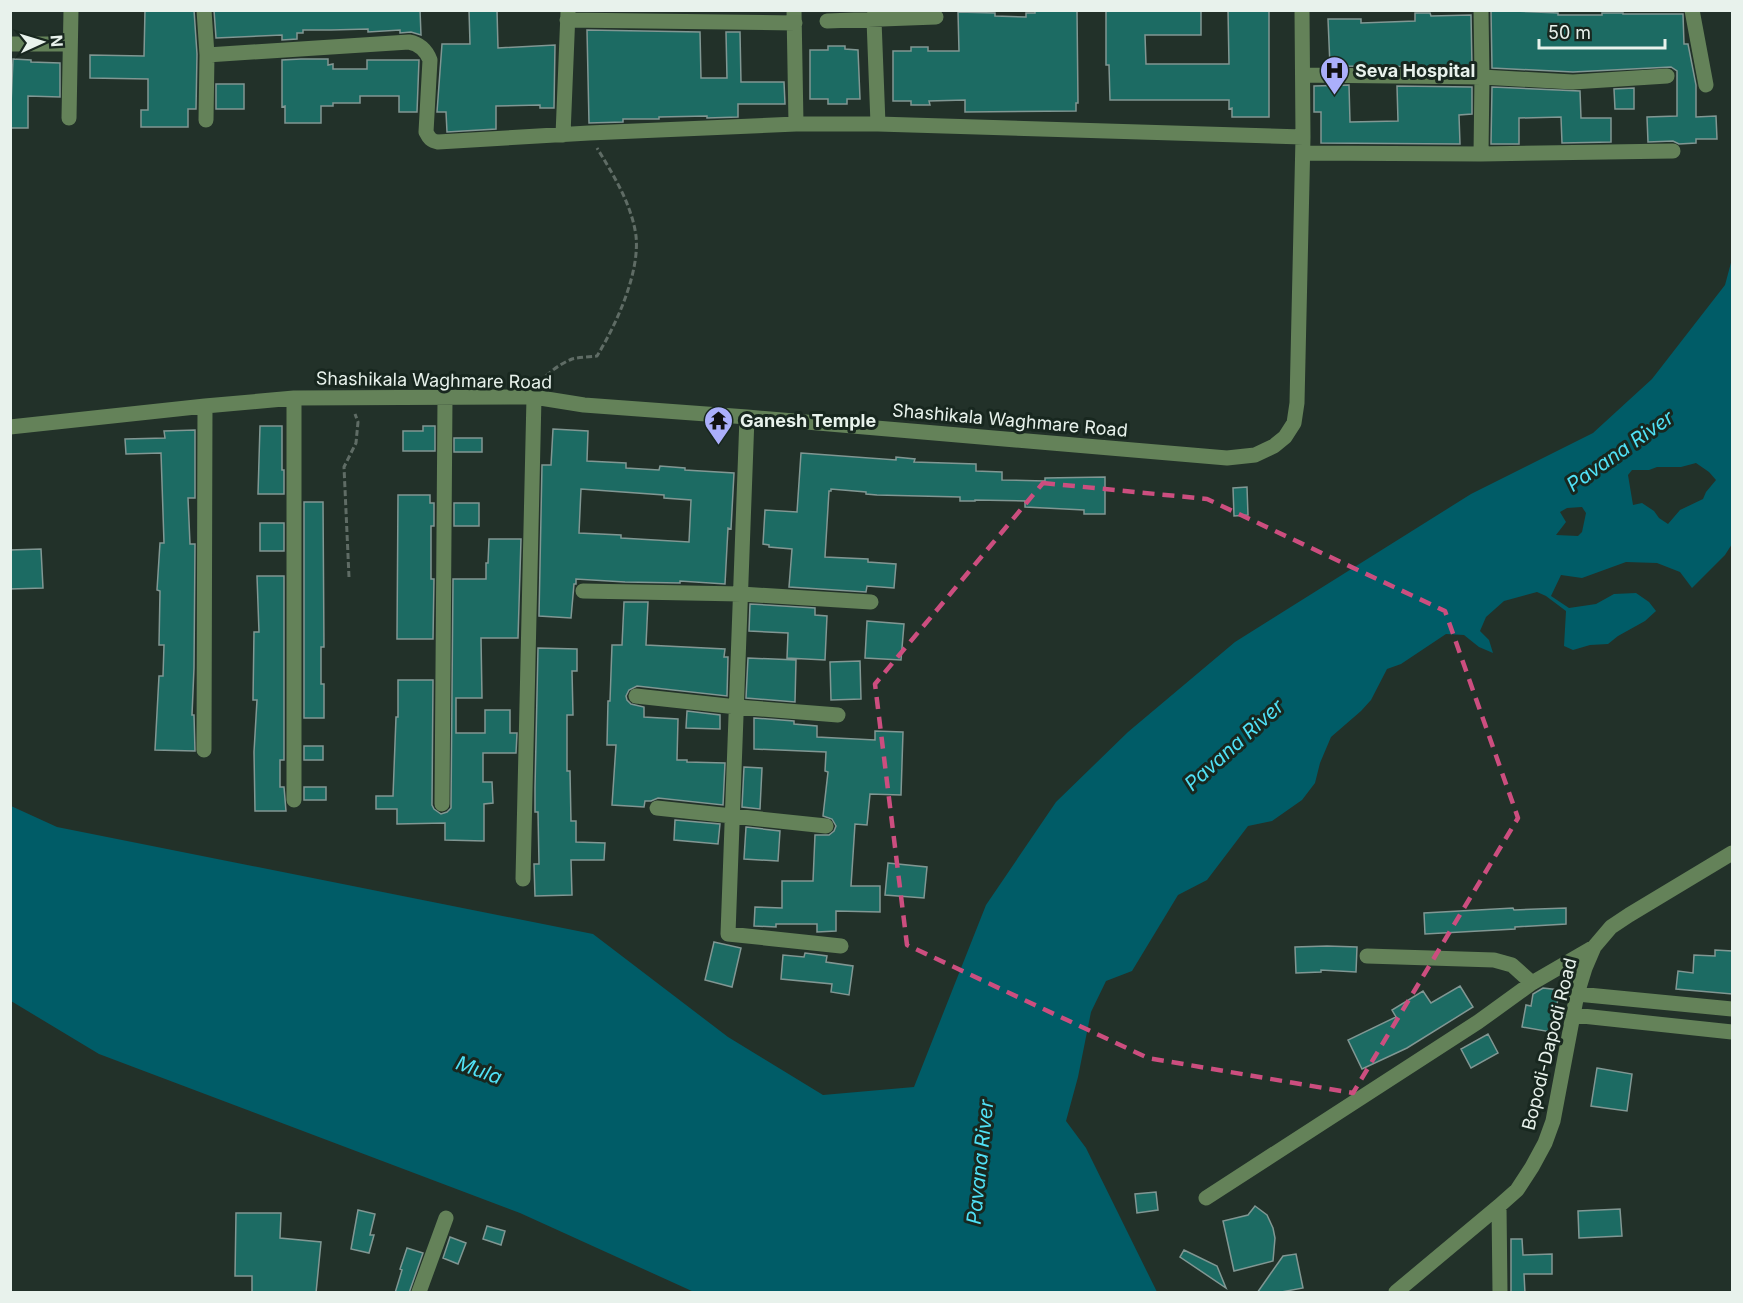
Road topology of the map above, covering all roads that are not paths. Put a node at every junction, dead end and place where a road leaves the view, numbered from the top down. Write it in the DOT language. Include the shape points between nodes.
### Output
graph roads {
  1 [pos="71,10"];
  2 [pos="204,10"];
  3 [pos="1302,10"];
  4 [pos="1481,10"];
  5 [pos="1692,10"];
  6 [pos="568,15"];
  7 [pos="874,15"];
  8 [pos="794,17"];
  9 [pos="936,17"];
  10 [pos="827,21"];
  11 [pos="10,44"];
  12 [pos="70,44"];
  13 [pos="207,55"];
  14 [pos="1302,75"];
  15 [pos="1667,76"];
  16 [pos="1482,77"];
  17 [pos="1706,85"];
  18 [pos="69,118"];
  19 [pos="206,120"];
  20 [pos="796,124"];
  21 [pos="878,124"];
  22 [pos="563,135"];
  23 [pos="1304,137"];
  24 [pos="1673,151"];
  25 [pos="1303,153"];
  26 [pos="1481,154"];
  27 [pos="534,397"];
  28 [pos="294,398"];
  29 [pos="445,398"];
  30 [pos="206,406"];
  31 [pos="747,417"];
  32 [pos="10,427"];
  33 [pos="583,591"];
  34 [pos="741,594"];
  35 [pos="872,602"];
  36 [pos="636,696"];
  37 [pos="737,707"];
  38 [pos="838,715"];
  39 [pos="204,750"];
  40 [pos="294,800"];
  41 [pos="442,804"];
  42 [pos="657,808"];
  43 [pos="733,816"];
  44 [pos="826,826"];
  45 [pos="1732,853"];
  46 [pos="523,879"];
  47 [pos="842,946"];
  48 [pos="1594,946"];
  49 [pos="1367,956"];
  50 [pos="1532,983"];
  51 [pos="1577,994"];
  52 [pos="1732,1009"];
  53 [pos="1573,1015"];
  54 [pos="1732,1032"];
  55 [pos="1206,1198"];
  56 [pos="1499,1206"];
  57 [pos="446,1218"];
  58 [pos="419,1293"];
  59 [pos="1396,1293"];
  60 [pos="1500,1293"];
  1 -- 12 [label="street"];
  2 -- 13 [label="street"];
  3 -- 14 [label="street, Shashikala Waghmare Road"];
  4 -- 16 [label="street"];
  5 -- 17 [label="street"];
  6 -- 8 [label="street"];
  6 -- 22 [label="street"];
  7 -- 9 [label="street"];
  7 -- 10 [label="street"];
  7 -- 21 [label="street"];
  8 -- 20 [label="street"];
  11 -- 12 [label="street"];
  12 -- 18 [label="street"];
  13 -- 19 [label="street"];
  13 -- 22 [label="street" via="415,43 428,53 430,60 426,132 433,141"];
  14 -- 16 [label="street"];
  14 -- 23 [label="street, Shashikala Waghmare Road"];
  15 -- 16 [label="street" via="1573,82"];
  16 -- 26 [label="street"];
  20 -- 21 [label="street"];
  20 -- 22 [label="street"];
  21 -- 23 [label="street"];
  23 -- 25 [label="street, Shashikala Waghmare Road"];
  24 -- 26 [label="street"];
  25 -- 26 [label="street"];
  25 -- 31 [label="street, Shashikala Waghmare Road" via="1297,403 1294,423 1285,437 1265,451 1227,458"];
  27 -- 29 [label="street, Shashikala Waghmare Road"];
  27 -- 31 [label="street, Shashikala Waghmare Road" via="584,405"];
  27 -- 46 [label="street"];
  28 -- 29 [label="street, Shashikala Waghmare Road"];
  28 -- 30 [label="street, Shashikala Waghmare Road"];
  28 -- 40 [label="street"];
  29 -- 41 [label="street"];
  30 -- 32 [label="street, Shashikala Waghmare Road"];
  30 -- 39 [label="street"];
  31 -- 34 [label="street"];
  33 -- 34 [label="street"];
  34 -- 35 [label="street"];
  34 -- 37 [label="street"];
  36 -- 37 [label="street"];
  37 -- 38 [label="street"];
  37 -- 43 [label="street"];
  42 -- 43 [label="street"];
  43 -- 44 [label="street"];
  43 -- 47 [label="street" via="728,934"];
  45 -- 48 [label="street, Bopodi-Dapodi Road" via="1611,927"];
  48 -- 50 [label="street"];
  48 -- 51 [label="street, Bopodi-Dapodi Road"];
  49 -- 50 [label="street" via="1494,960 1512,965"];
  50 -- 55 [label="street"];
  51 -- 52 [label="street"];
  51 -- 53 [label="street, Bopodi-Dapodi Road"];
  53 -- 54 [label="street"];
  53 -- 56 [label="street, Bopodi-Dapodi Road" via="1553,1121 1545,1143 1517,1190"];
  56 -- 59 [label="street, Bopodi-Dapodi Road"];
  56 -- 60 [label="street"];
  57 -- 58 [label="street"];
}
